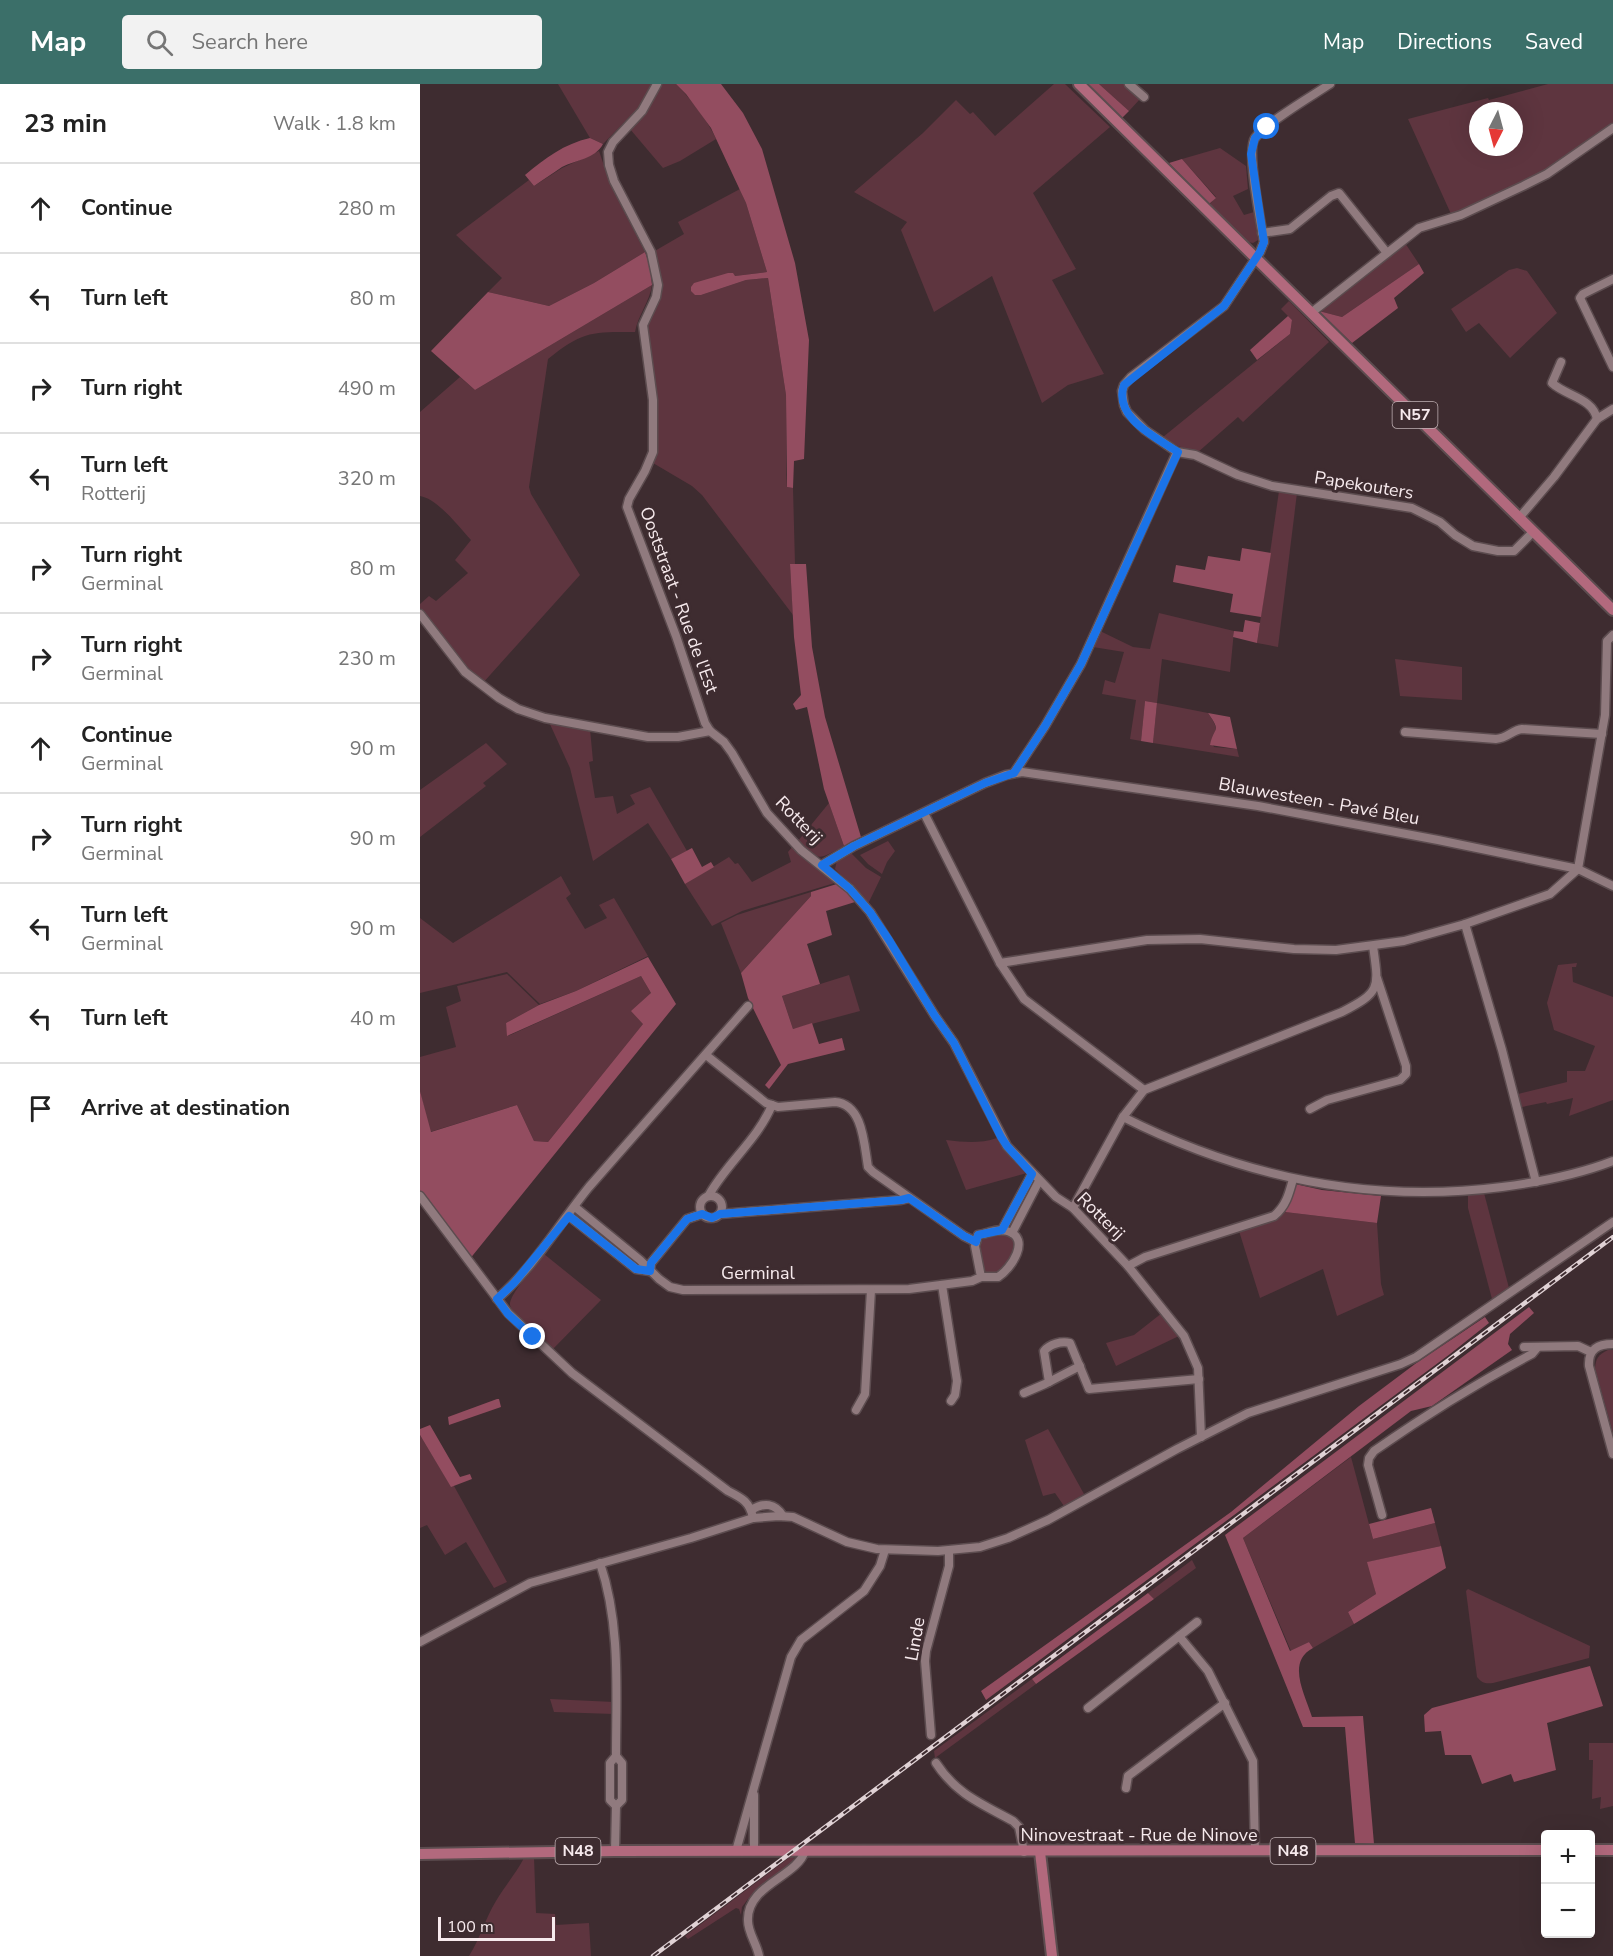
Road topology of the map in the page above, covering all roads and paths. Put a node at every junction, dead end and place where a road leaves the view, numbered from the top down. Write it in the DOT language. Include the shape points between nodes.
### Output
graph roads {
  1 [pos="657,84"];
  2 [pos="1078,84"];
  3 [pos="1129,84"];
  4 [pos="1330,84"];
  5 [pos="1144,98"];
  6 [pos="1613,128"];
  7 [pos="1262,233"];
  8 [pos="1387,253"];
  9 [pos="1256,259"];
  10 [pos="1613,279"];
  11 [pos="1311,313"];
  12 [pos="1562,362"];
  13 [pos="1612,362"];
  14 [pos="1613,409"];
  15 [pos="1597,419"];
  16 [pos="1178,452"];
  17 [pos="1519,518"];
  18 [pos="1533,532"];
  19 [pos="1613,610"];
  20 [pos="420,614"];
  21 [pos="1613,635"];
  22 [pos="710,731"];
  23 [pos="1405,732"];
  24 [pos="1602,734"];
  25 [pos="1014,773"];
  26 [pos="924,813"];
  27 [pos="822,865"];
  28 [pos="1578,869"];
  29 [pos="1613,886"];
  30 [pos="1465,924"];
  31 [pos="1373,946"];
  32 [pos="1000,963"];
  33 [pos="1377,978"];
  34 [pos="748,1006"];
  35 [pos="706,1055"];
  36 [pos="1144,1090"];
  37 [pos="772,1105"];
  38 [pos="1310,1109"];
  39 [pos="1123,1117"];
  40 [pos="1613,1161"];
  41 [pos="1032,1174"];
  42 [pos="1293,1179"];
  43 [pos="1039,1181"];
  44 [pos="1536,1182"];
  45 [pos="420,1196"];
  46 [pos="709,1196"];
  47 [pos="909,1198"];
  48 [pos="575,1207"];
  49 [pos="1073,1208"];
  50 [pos="702,1214"];
  51 [pos="720,1214"];
  52 [pos="569,1216"];
  53 [pos="1613,1222"];
  54 [pos="1002,1230"];
  55 [pos="1012,1233"];
  56 [pos="976,1242"];
  57 [pos="1128,1266"];
  58 [pos="650,1271"];
  59 [pos="981,1277"];
  60 [pos="942,1285"];
  61 [pos="871,1290"];
  62 [pos="497,1299"];
  63 [pos="1613,1344"];
  64 [pos="1524,1347"];
  65 [pos="1537,1348"];
  66 [pos="1591,1352"];
  67 [pos="1080,1366"];
  68 [pos="1198,1379"];
  69 [pos="1049,1382"];
  70 [pos="1024,1393"];
  71 [pos="951,1401"];
  72 [pos="856,1410"];
  73 [pos="1201,1437"];
  74 [pos="1613,1454"];
  75 [pos="752,1514"];
  76 [pos="1382,1515"];
  77 [pos="783,1516"];
  78 [pos="885,1550"];
  79 [pos="949,1551"];
  80 [pos="600,1563"];
  81 [pos="1197,1622"];
  82 [pos="1179,1636"];
  83 [pos="420,1642"];
  84 [pos="1225,1703"];
  85 [pos="1088,1708"];
  86 [pos="931,1736"];
  87 [pos="936,1763"];
  88 [pos="1126,1788"];
  89 [pos="754,1792"];
  90 [pos="741,1830"];
  91 [pos="753,1830"];
  92 [pos="1541,1850"];
  93 [pos="1595,1850"];
  94 [pos="1613,1850"];
  95 [pos="615,1851"];
  96 [pos="736,1851"];
  97 [pos="754,1851"];
  98 [pos="805,1851"];
  99 [pos="1255,1851"];
  100 [pos="1023,1852"];
  101 [pos="1040,1852"];
  102 [pos="420,1854"];
  103 [pos="759,1956"];
  104 [pos="1052,1956"];
  1 -- 22 [label="street, Ooststraat - Rue de l'Est" via="642,111 608,152 614,182 651,252 658,285 643,325 653,400 653,452 627,507"];
  2 -- 9 [label="main road, N57"];
  3 -- 5 [label="street"];
  4 -- 7 [label="street" via="1255,138 1251,154"];
  6 -- 8 [label="street" via="1547,174 1454,217 1419,228"];
  7 -- 8 [label="street" via="1290,228 1339,193"];
  7 -- 9 [label="street" via="1264,242"];
  8 -- 11 [label="street"];
  9 -- 11 [label="main road, N57"];
  9 -- 16 [label="street" via="1224,306 1124,385 1121,395 1132,418"];
  10 -- 13 [label="street" via="1580,298"];
  11 -- 17 [label="main road, N57"];
  12 -- 15 [label="street" via="1552,383 1590,405"];
  14 -- 15 [label="street"];
  15 -- 17 [label="street"];
  16 -- 18 [label="street, Papekouters" via="1272,486 1412,508 1473,546 1514,551"];
  16 -- 25 [label="street" via="1081,664"];
  17 -- 18 [label="main road, N57"];
  18 -- 19 [label="main road, N57"];
  20 -- 22 [label="street" via="465,672 518,709 545,718 648,737"];
  21 -- 24 [label="street" via="1607,641"];
  22 -- 27 [label="street, Rotterij" via="732,753 767,813 801,850"];
  23 -- 24 [label="street" via="1496,739 1506,738 1518,729"];
  24 -- 28 [label="street"];
  25 -- 26 [label="street"];
  25 -- 28 [label="street, Blauwesteen - Pavé Bleu" via="1258,806"];
  26 -- 27 [label="street"];
  26 -- 32 [label="street"];
  27 -- 41 [label="street, Rotterij" via="870,912 954,1043 1001,1137"];
  28 -- 29 [label="street, Blauwesteen - Pavé Bleu"];
  28 -- 30 [label="street" via="1550,894"];
  30 -- 31 [label="street"];
  30 -- 44 [label="street"];
  31 -- 32 [label="street" via="1336,950 1200,939 1147,940"];
  31 -- 33 [label="street"];
  32 -- 36 [label="street" via="1024,999"];
  33 -- 36 [label="street" via="1368,997 1342,1012"];
  33 -- 38 [label="street" via="1406,1074 1400,1080 1327,1100"];
  34 -- 35 [label="street"];
  35 -- 37 [label="street"];
  35 -- 48 [label="street"];
  36 -- 39 [label="street"];
  37 -- 46 [label="street" via="765,1122"];
  37 -- 47 [label="street" via="848,1105 857,1116 868,1167"];
  39 -- 42 [label="street" via="1189,1148"];
  39 -- 49 [label="street"];
  40 -- 44 [label="street"];
  41 -- 43 [label="street, Rotterij"];
  41 -- 54 [label="street"];
  42 -- 44 [label="street" via="1340,1187 1428,1193"];
  42 -- 57 [label="street" via="1288,1199 1274,1216 1145,1257"];
  43 -- 49 [label="street, Rotterij"];
  43 -- 55 [label="street"];
  45 -- 62 [label="street"];
  46 -- 50 [label="street" via="700,1204"];
  46 -- 51 [label="street" via="721,1201"];
  47 -- 51 [label="street"];
  47 -- 56 [label="street"];
  48 -- 52 [label="street"];
  48 -- 58 [label="street, Germinal"];
  49 -- 57 [label="street, Rotterij"];
  50 -- 51 [label="street" via="712,1218"];
  50 -- 58 [label="street" via="687,1219 651,1263"];
  52 -- 58 [label="street, Germinal" via="636,1269"];
  52 -- 62 [label="street"];
  53 -- 73 [label="street" via="1412,1359 1259,1408"];
  54 -- 55 [label="street"];
  54 -- 56 [label="street" via="978,1235"];
  55 -- 59 [label="street, Germinal" via="1017,1242 1015,1260 998,1277"];
  56 -- 59 [label="street"];
  57 -- 68 [label="street, Rotterij" via="1185,1336 1196,1360"];
  58 -- 61 [label="street, Germinal" via="670,1287 683,1290"];
  59 -- 60 [label="street, Germinal"];
  60 -- 61 [label="street, Germinal"];
  60 -- 71 [label="street" via="957,1381"];
  61 -- 72 [label="street" via="864,1394"];
  62 -- 75 [label="street" via="572,1373 728,1491 746,1500"];
  63 -- 66 [label="street"];
  64 -- 65 [label="street"];
  65 -- 66 [label="street" via="1578,1346"];
  65 -- 76 [label="street" via="1433,1410 1374,1452 1368,1465"];
  66 -- 74 [label="street" via="1588,1366"];
  67 -- 68 [label="street" via="1089,1389"];
  67 -- 69 [label="street"];
  67 -- 69 [label="street" via="1070,1343 1048,1347 1044,1356"];
  68 -- 73 [label="street, Rotterij"];
  69 -- 70 [label="street"];
  73 -- 79 [label="street" via="1028,1530 980,1547"];
  75 -- 77 [label="street"];
  75 -- 77 [label="street" via="759,1505 767,1504"];
  75 -- 80 [label="street"];
  77 -- 78 [label="street" via="801,1520 847,1542"];
  78 -- 79 [label="street"];
  78 -- 89 [label="street" via="864,1591 801,1640 791,1657"];
  79 -- 86 [label="street, Linde" via="949,1566 926,1651"];
  80 -- 83 [label="street" via="524,1586"];
  80 -- 95 [label="street" via="614,1629 616,1756 610,1763 610,1800 616,1806"];
  81 -- 82 [label="street"];
  82 -- 84 [label="street" via="1208,1671"];
  82 -- 85 [label="street"];
  84 -- 88 [label="street" via="1128,1776"];
  84 -- 99 [label="street" via="1253,1761"];
  87 -- 100 [label="street" via="946,1779 964,1794 1019,1827"];
  89 -- 90 [label="street"];
  89 -- 91 [label="street"];
  90 -- 91 [label="street"];
  90 -- 96 [label="street"];
  91 -- 97 [label="street"];
  92 -- 99 [label="main road, Ninovestraat - Rue de Ninove / N48"];
  93 -- 94 [label="main road"];
  95 -- 96 [label="main road, N48"];
  95 -- 102 [label="main road, N48"];
  96 -- 97 [label="main road, N48"];
  97 -- 98 [label="main road, N48"];
  98 -- 100 [label="main road, Ninovestraat - Rue de Ninove / N48"];
  98 -- 103 [label="street" via="801,1860 758,1895 749,1908 748,1923"];
  99 -- 101 [label="main road, Ninovestraat - Rue de Ninove / N48"];
  100 -- 101 [label="main road, Ninovestraat - Rue de Ninove / N48"];
  101 -- 104 [label="main road"];
}
